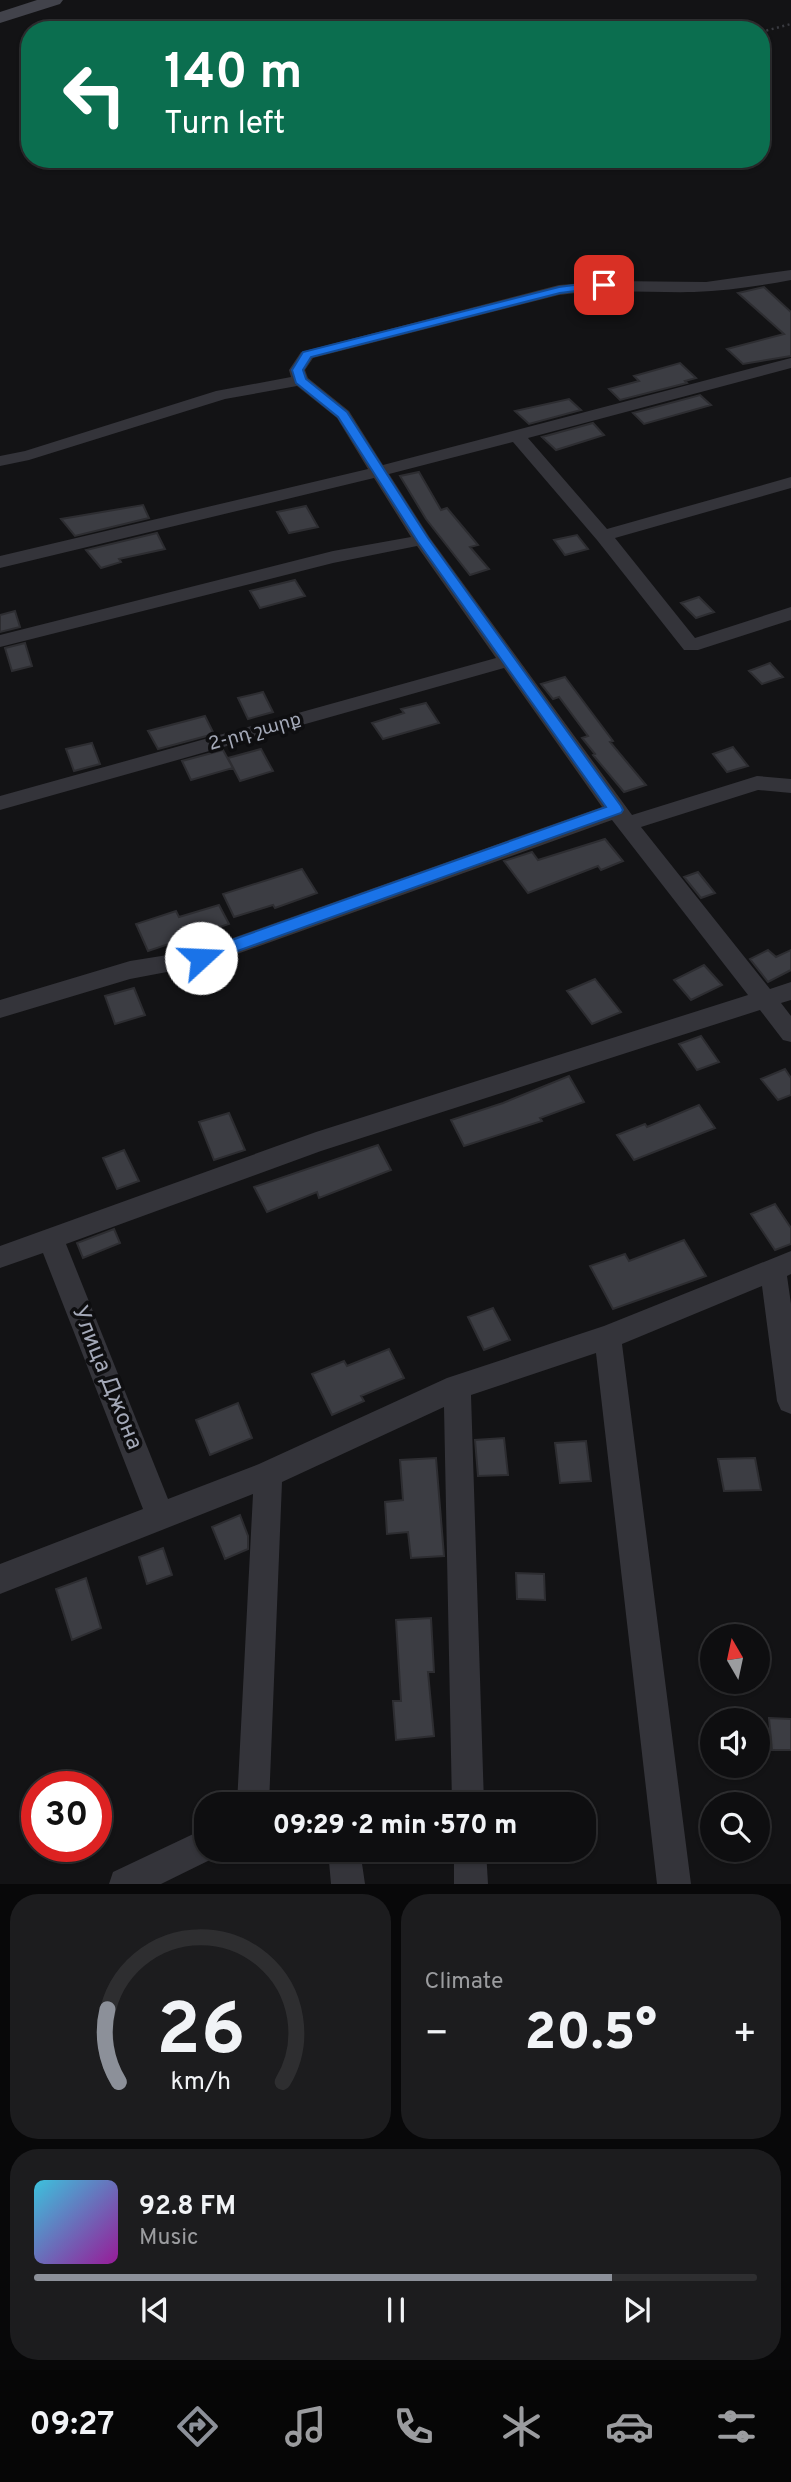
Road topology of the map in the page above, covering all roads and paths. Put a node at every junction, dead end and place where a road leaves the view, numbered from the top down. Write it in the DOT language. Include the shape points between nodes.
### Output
graph roads {
  1 [pos="54,0"];
  2 [pos="0,18"];
  3 [pos="791,24"];
  4 [pos="770,30"];
  5 [pos="791,275"];
  6 [pos="791,363"];
  7 [pos="300,380"];
  8 [pos="517,436"];
  9 [pos="0,461"];
  10 [pos="378,472"];
  11 [pos="791,482"];
  12 [pos="603,536"];
  13 [pos="422,540"];
  14 [pos="0,562"];
  15 [pos="791,613"];
  16 [pos="0,641"];
  17 [pos="511,660"];
  18 [pos="791,786"];
  19 [pos="0,803"];
  20 [pos="621,817"];
  21 [pos="791,991"];
  22 [pos="766,1000"];
  23 [pos="0,1009"];
  24 [pos="791,1033"];
  25 [pos="51,1240"];
  26 [pos="0,1257"];
  27 [pos="782,1266"];
  28 [pos="608,1337"];
  29 [pos="457,1387"];
  30 [pos="791,1401"];
  31 [pos="268,1474"];
  32 [pos="161,1517"];
  33 [pos="0,1579"];
  34 [pos="254,1792"];
  35 [pos="468,1792"];
  36 [pos="194,1850"];
  37 [pos="345,1862"];
  38 [pos="470,1862"];
  39 [pos="125,1884"];
  40 [pos="348,1884"];
  41 [pos="471,1884"];
  42 [pos="674,1884"];
  1 -- 2 [label="main road"];
  3 -- 4 [label="path"];
  5 -- 7 [label="street" via="695,287 621,284 559,290 307,355 297,370"];
  6 -- 8 [label="street"];
  7 -- 9 [label="street" via="222,395"];
  7 -- 10 [label="street" via="343,415"];
  8 -- 10 [label="street"];
  8 -- 12 [label="street"];
  10 -- 13 [label="street"];
  10 -- 14 [label="street"];
  11 -- 12 [label="street"];
  12 -- 15 [label="street" via="691,646"];
  13 -- 16 [label="street" via="333,557"];
  13 -- 17 [label="street"];
  17 -- 19 [label="street, 2-րդ շարք"];
  17 -- 20 [label="street"];
  18 -- 20 [label="street" via="757,783"];
  20 -- 22 [label="street"];
  20 -- 23 [label="street" via="201,958 130,970"];
  21 -- 22 [label="street"];
  22 -- 24 [label="street"];
  22 -- 25 [label="street" via="316,1142"];
  25 -- 26 [label="street"];
  25 -- 32 [label="street, Улица Джона"];
  27 -- 28 [label="street"];
  27 -- 30 [label="street"];
  28 -- 29 [label="street"];
  28 -- 42 [label="street"];
  29 -- 31 [label="street"];
  29 -- 35 [label="street"];
  31 -- 32 [label="street"];
  31 -- 34 [label="street"];
  32 -- 33 [label="street"];
  36 -- 39 [label="street"];
  37 -- 40 [label="street"];
  38 -- 41 [label="street"];
}
